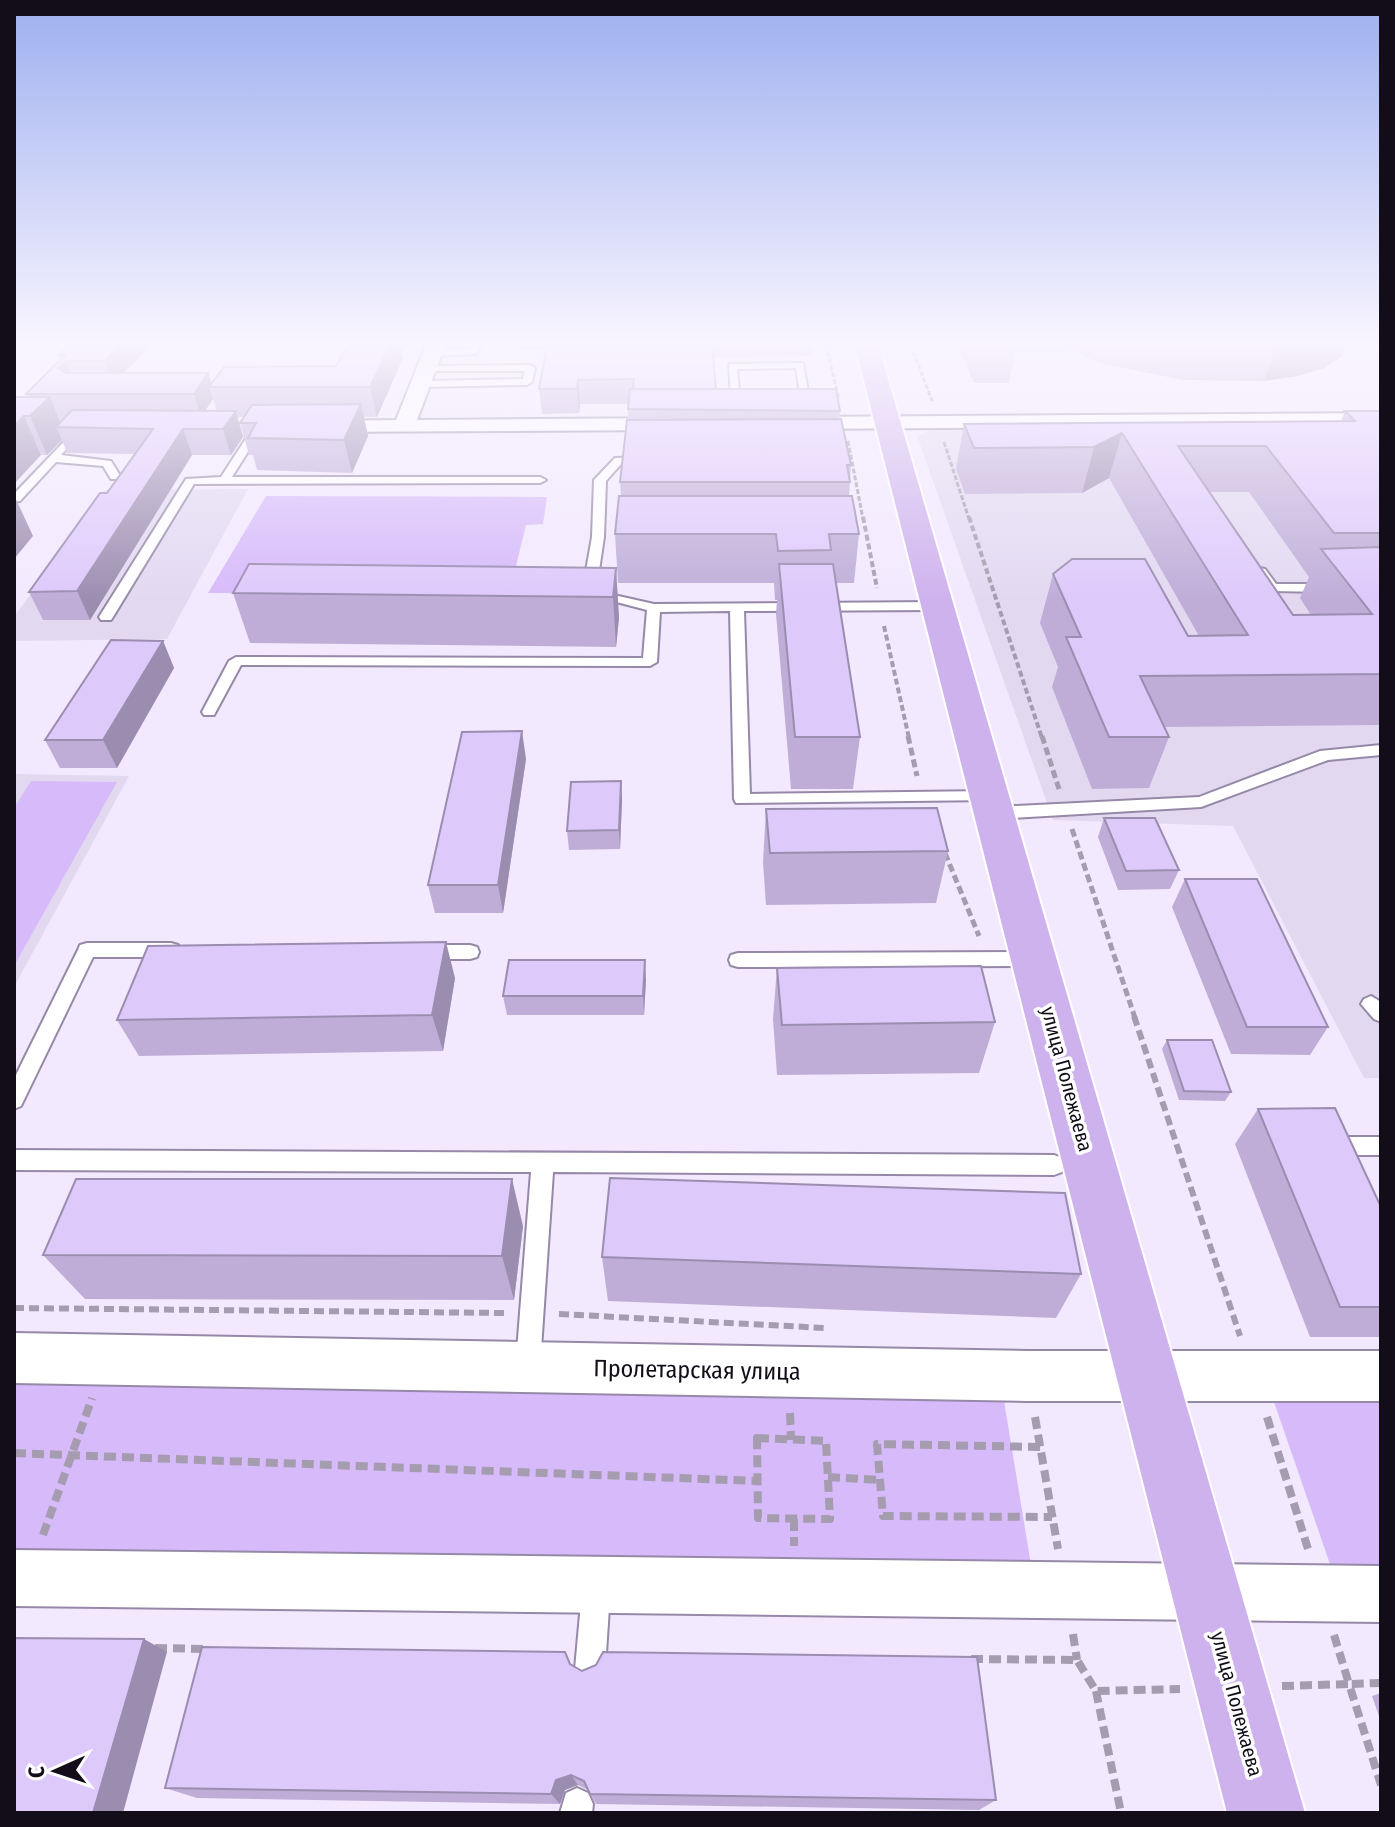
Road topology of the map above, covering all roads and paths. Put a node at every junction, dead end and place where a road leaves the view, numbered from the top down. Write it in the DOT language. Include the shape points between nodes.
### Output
graph roads {
  1 [pos="84,430"];
  2 [pos="257,430"];
  3 [pos="845,430"];
  4 [pos="890,430"];
  5 [pos="942,436"];
  6 [pos="53,458"];
  7 [pos="665,460"];
  8 [pos="115,477"];
  9 [pos="540,480"];
  10 [pos="224,481"];
  11 [pos="16,499"];
  12 [pos="598,537"];
  13 [pos="614,537"];
  14 [pos="1248,555"];
  15 [pos="871,561"];
  16 [pos="1334,588"];
  17 [pos="737,606"];
  18 [pos="938,606"];
  19 [pos="654,608"];
  20 [pos="106,617"];
  21 [pos="209,712"];
  22 [pos="1381,750"];
  23 [pos="992,804"];
  24 [pos="1066,811"];
  25 [pos="183,950"];
  26 [pos="406,951"];
  27 [pos="470,952"];
  28 [pos="1034,959"];
  29 [pos="738,960"];
  30 [pos="14,1100"];
  31 [pos="1345,1146"];
  32 [pos="1381,1146"];
  33 [pos="14,1160"];
  34 [pos="543,1162"];
  35 [pos="1054,1165"];
  36 [pos="14,1358"];
  37 [pos="1249,1361"];
  38 [pos="528,1367"];
  39 [pos="1146,1374"];
  40 [pos="1027,1376"];
  41 [pos="1381,1376"];
  42 [pos="96,1385"];
  43 [pos="790,1426"];
  44 [pos="791,1440"];
  45 [pos="1040,1447"];
  46 [pos="14,1453"];
  47 [pos="72,1454"];
  48 [pos="828,1477"];
  49 [pos="879,1480"];
  50 [pos="757,1481"];
  51 [pos="1052,1517"];
  52 [pos="794,1519"];
  53 [pos="794,1542"];
  54 [pos="26,1563"];
  55 [pos="597,1585"];
  56 [pos="1066,1591"];
  57 [pos="1206,1591"];
  58 [pos="1322,1594"];
  59 [pos="1381,1594"];
  60 [pos="139,1648"];
  61 [pos="217,1649"];
  62 [pos="967,1659"];
  63 [pos="1077,1660"];
  64 [pos="590,1669"];
  65 [pos="1381,1683"];
  66 [pos="1349,1684"];
  67 [pos="1232,1688"];
  68 [pos="1096,1691"];
  69 [pos="1381,1785"];
  70 [pos="1121,1813"];
  71 [pos="1266,1813"];
  1 -- 6 [label="lane"];
  2 -- 10 [label="lane"];
  3 -- 15 [label="path"];
  4 -- 18 [label="main road, улица Полежаева"];
  5 -- 24 [label="path"];
  6 -- 8 [label="lane" via="107,463"];
  6 -- 11 [label="lane"];
  7 -- 12 [label="lane" via="619,460 600,480"];
  9 -- 10 [label="lane"];
  10 -- 20 [label="lane" via="190,481"];
  12 -- 13 [label="lane"];
  12 -- 19 [label="lane" via="589,593"];
  14 -- 16 [label="lane" via="1276,594"];
  17 -- 18 [label="lane"];
  17 -- 19 [label="lane"];
  17 -- 23 [label="lane" via="742,799"];
  18 -- 23 [label="main road, улица Полежаева"];
  19 -- 21 [label="lane" via="650,662 236,661"];
  22 -- 24 [label="lane" via="1326,755 1201,802"];
  23 -- 24 [label="lane"];
  23 -- 28 [label="main road, улица Полежаева"];
  24 -- 37 [label="path"];
  25 -- 30 [label="lane" via="87,950"];
  26 -- 27 [label="lane"];
  28 -- 29 [label="lane"];
  28 -- 39 [label="main road, улица Полежаева"];
  31 -- 32 [label="lane"];
  33 -- 34 [label="lane"];
  34 -- 35 [label="lane"];
  34 -- 38 [label="lane"];
  36 -- 38 [label="street, Пролетарская улица"];
  37 -- 39 [label="street, Пролетарская улица"];
  37 -- 41 [label="street, Пролетарская улица"];
  37 -- 58 [label="path"];
  38 -- 40 [label="street, Пролетарская улица"];
  39 -- 40 [label="street, Пролетарская улица"];
  39 -- 57 [label="main road, улица Полежаева"];
  40 -- 45 [label="path"];
  42 -- 47 [label="path"];
  43 -- 44 [label="path"];
  44 -- 48 [label="path" via="826,1441"];
  44 -- 50 [label="path" via="757,1438"];
  45 -- 49 [label="path" via="877,1444"];
  45 -- 51 [label="path"];
  46 -- 47 [label="path"];
  47 -- 50 [label="path"];
  47 -- 54 [label="path"];
  48 -- 49 [label="path"];
  48 -- 52 [label="path" via="830,1519"];
  49 -- 51 [label="path" via="883,1516"];
  50 -- 52 [label="path" via="758,1518"];
  51 -- 56 [label="path"];
  52 -- 53 [label="path"];
  54 -- 55 [label="street"];
  55 -- 56 [label="street"];
  55 -- 64 [label="lane"];
  56 -- 57 [label="street"];
  56 -- 63 [label="path"];
  57 -- 58 [label="street"];
  57 -- 67 [label="main road, улица Полежаева"];
  58 -- 59 [label="street"];
  58 -- 66 [label="path"];
  60 -- 61 [label="path"];
  62 -- 63 [label="path"];
  63 -- 68 [label="path"];
  65 -- 66 [label="path"];
  66 -- 67 [label="path"];
  66 -- 69 [label="path"];
  67 -- 68 [label="path"];
  67 -- 71 [label="main road, улица Полежаева"];
  68 -- 70 [label="path"];
}
